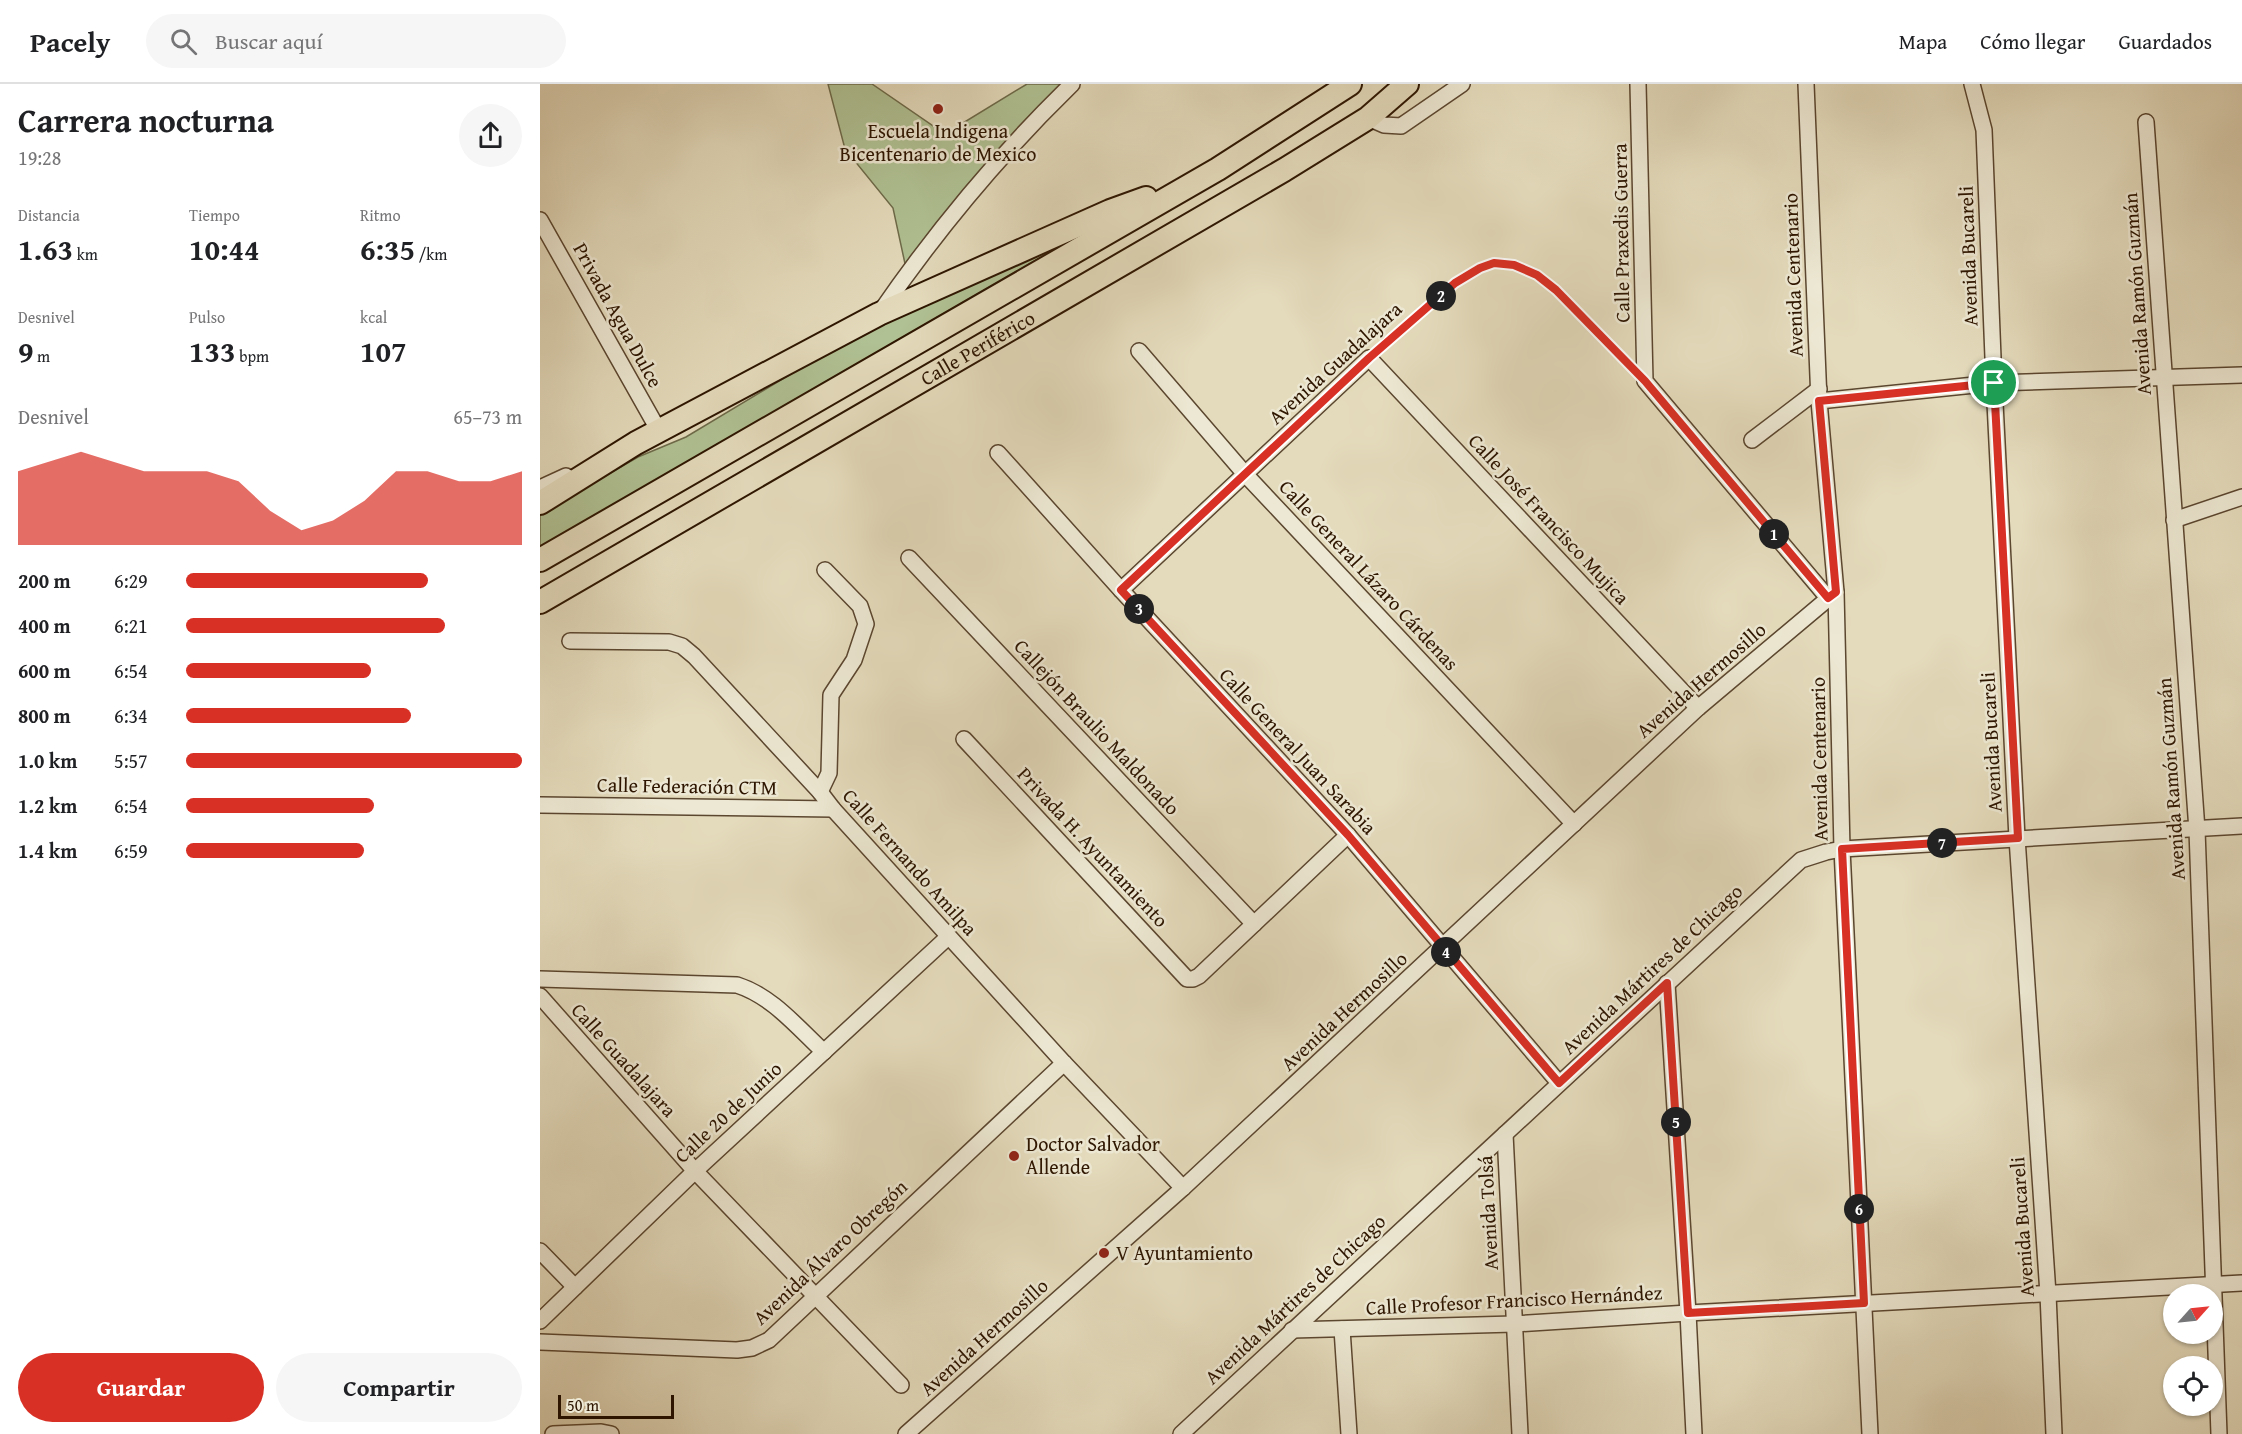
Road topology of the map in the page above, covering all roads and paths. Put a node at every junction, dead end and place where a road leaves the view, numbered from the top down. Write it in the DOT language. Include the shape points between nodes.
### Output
graph roads {
  1 [pos="1072,84"];
  2 [pos="1350,84"];
  3 [pos="1407,84"];
  4 [pos="1462,84"];
  5 [pos="1638,84"];
  6 [pos="1806,84"];
  7 [pos="1972,84"];
  8 [pos="1368,118"];
  9 [pos="2146,122"];
  10 [pos="1192,184"];
  11 [pos="540,220"];
  12 [pos="879,314"];
  13 [pos="1139,351"];
  14 [pos="1369,358"];
  15 [pos="2242,375"];
  16 [pos="2164,379"];
  17 [pos="1645,381"];
  18 [pos="1994,383"];
  19 [pos="1819,395"];
  20 [pos="659,431"];
  21 [pos="1752,440"];
  22 [pos="636,443"];
  23 [pos="998,453"];
  24 [pos="1245,474"];
  25 [pos="540,488"];
  26 [pos="2242,497"];
  27 [pos="540,503"];
  28 [pos="2174,520"];
  29 [pos="909,558"];
  30 [pos="540,560"];
  31 [pos="825,570"];
  32 [pos="1121,590"];
  33 [pos="1832,595"];
  34 [pos="540,602"];
  35 [pos="570,641"];
  36 [pos="1698,708"];
  37 [pos="964,740"];
  38 [pos="820,792"];
  39 [pos="540,805"];
  40 [pos="833,809"];
  41 [pos="1574,824"];
  42 [pos="2242,826"];
  43 [pos="2196,830"];
  44 [pos="1348,835"];
  45 [pos="2018,838"];
  46 [pos="1842,849"];
  47 [pos="1254,924"];
  48 [pos="948,937"];
  49 [pos="1443,948"];
  50 [pos="540,979"];
  51 [pos="1667,983"];
  52 [pos="540,996"];
  53 [pos="824,1052"];
  54 [pos="1064,1062"];
  55 [pos="1559,1083"];
  56 [pos="1505,1134"];
  57 [pos="695,1171"];
  58 [pos="1183,1188"];
  59 [pos="540,1251"];
  60 [pos="2242,1283"];
  61 [pos="2212,1284"];
  62 [pos="2223,1285"];
  63 [pos="575,1287"];
  64 [pos="2163,1288"];
  65 [pos="2048,1294"];
  66 [pos="814,1296"];
  67 [pos="1864,1303"];
  68 [pos="1688,1313"];
  69 [pos="540,1321"];
  70 [pos="1514,1324"];
  71 [pos="1342,1329"];
  72 [pos="1292,1330"];
  73 [pos="540,1342"];
  74 [pos="2215,1344"];
  75 [pos="901,1385"];
  76 [pos="604,1433"];
  77 [pos="553,1434"];
  78 [pos="906,1434"];
  79 [pos="1181,1434"];
  80 [pos="1348,1434"];
  81 [pos="1520,1434"];
  82 [pos="1694,1434"];
  83 [pos="1870,1434"];
  84 [pos="2054,1434"];
  85 [pos="2219,1434"];
  1 -- 12 [label="street" via="986,174 934,236"];
  2 -- 10 [label="highway, Calle Periférico"];
  3 -- 8 [label="highway, Calle Periférico"];
  4 -- 8 [label="street" via="1401,126"];
  5 -- 17 [label="street, Calle Praxedis Guerra"];
  6 -- 19 [label="street, Avenida Centenario"];
  7 -- 18 [label="street, Avenida Bucareli" via="1984,130"];
  8 -- 34 [label="highway, Calle Periférico"];
  9 -- 16 [label="street, Avenida Ramón Guzmán"];
  10 -- 12 [label="highway" via="1110,212"];
  10 -- 30 [label="highway, Calle Periférico"];
  11 -- 20 [label="street, Privada Agua Dulce"];
  12 -- 20 [label="highway"];
  13 -- 24 [label="street, Calle General Lázaro Cárdenas"];
  14 -- 17 [label="path, Avenida Guadalajara" via="1455,283 1494,263 1514,265 1537,275"];
  14 -- 24 [label="street, Avenida Guadalajara"];
  14 -- 36 [label="street, Calle José Francisco Mujica"];
  15 -- 16 [label="street"];
  16 -- 18 [label="street"];
  16 -- 28 [label="street, Avenida Ramón Guzmán"];
  17 -- 33 [label="street"];
  18 -- 19 [label="street"];
  18 -- 45 [label="street, Avenida Bucareli"];
  19 -- 21 [label="street"];
  19 -- 33 [label="street, Avenida Centenario"];
  20 -- 22 [label="highway"];
  22 -- 25 [label="street"];
  22 -- 27 [label="highway"];
  23 -- 32 [label="street, Calle General Juan Sarabia"];
  24 -- 32 [label="street, Avenida Guadalajara"];
  24 -- 41 [label="street, Calle General Lázaro Cárdenas"];
  26 -- 28 [label="street"];
  28 -- 43 [label="street, Avenida Ramón Guzmán"];
  29 -- 47 [label="street, Callejón Braulio Maldonado"];
  31 -- 38 [label="street" via="860,606 866,624 854,660 831,695 829,773"];
  32 -- 44 [label="street, Calle General Juan Sarabia"];
  33 -- 36 [label="street, Avenida Hermosillo"];
  33 -- 46 [label="street, Avenida Centenario"];
  35 -- 38 [label="street, Calle Fernando Amilpa" via="669,642 682,646"];
  36 -- 41 [label="street, Avenida Hermosillo"];
  37 -- 47 [label="street, Privada H. Ayuntamiento" via="1187,979 1199,976"];
  38 -- 40 [label="street, Calle Fernando Amilpa"];
  39 -- 40 [label="street, Calle Federación CTM"];
  40 -- 48 [label="street, Calle Fernando Amilpa"];
  41 -- 49 [label="street, Avenida Hermosillo"];
  42 -- 43 [label="street, Avenida Mártires de Chicago"];
  43 -- 45 [label="street, Avenida Mártires de Chicago"];
  43 -- 61 [label="street, Avenida Ramón Guzmán"];
  44 -- 47 [label="street"];
  44 -- 49 [label="street, Calle General Juan Sarabia"];
  45 -- 46 [label="street, Avenida Mártires de Chicago"];
  45 -- 65 [label="street, Avenida Bucareli"];
  46 -- 51 [label="street, Avenida Mártires de Chicago" via="1801,860"];
  46 -- 67 [label="street, Avenida Centenario"];
  48 -- 53 [label="street, Calle 20 de Junio"];
  48 -- 54 [label="street, Calle Fernando Amilpa"];
  49 -- 55 [label="street, Calle General Juan Sarabia"];
  49 -- 58 [label="street, Avenida Hermosillo"];
  50 -- 53 [label="street" via="737,984 768,1000"];
  51 -- 55 [label="street, Avenida Mártires de Chicago"];
  51 -- 68 [label="street"];
  52 -- 57 [label="street, Calle Guadalajara"];
  53 -- 57 [label="street, Calle 20 de Junio"];
  54 -- 58 [label="street, Calle Fernando Amilpa"];
  54 -- 66 [label="street, Avenida Álvaro Obregón"];
  55 -- 56 [label="street, Avenida Mártires de Chicago"];
  56 -- 70 [label="street, Avenida Tolsá"];
  56 -- 72 [label="street, Avenida Mártires de Chicago"];
  57 -- 63 [label="street, Calle 20 de Junio"];
  57 -- 66 [label="street, Calle Guadalajara"];
  58 -- 78 [label="street, Avenida Hermosillo"];
  59 -- 63 [label="street"];
  60 -- 62 [label="street, Calle Profesor Francisco Hernández"];
  63 -- 69 [label="street, Calle 20 de Junio"];
  64 -- 65 [label="street, Calle Profesor Francisco Hernández"];
  65 -- 67 [label="street, Calle Profesor Francisco Hernández"];
  65 -- 84 [label="street, Avenida Bucareli"];
  66 -- 73 [label="street, Avenida Álvaro Obregón" via="769,1340 752,1348"];
  66 -- 75 [label="street, Calle Guadalajara"];
  67 -- 68 [label="street, Calle Profesor Francisco Hernández"];
  67 -- 83 [label="street, Avenida Centenario"];
  68 -- 70 [label="street, Calle Profesor Francisco Hernández"];
  68 -- 82 [label="street"];
  70 -- 71 [label="street, Calle Profesor Francisco Hernández"];
  70 -- 81 [label="street, Avenida Tolsá"];
  71 -- 72 [label="street, Calle Profesor Francisco Hernández"];
  71 -- 80 [label="street"];
  72 -- 79 [label="street, Avenida Mártires de Chicago"];
  74 -- 85 [label="street, Avenida Ramón Guzmán"];
  76 -- 77 [label="street"];
}
